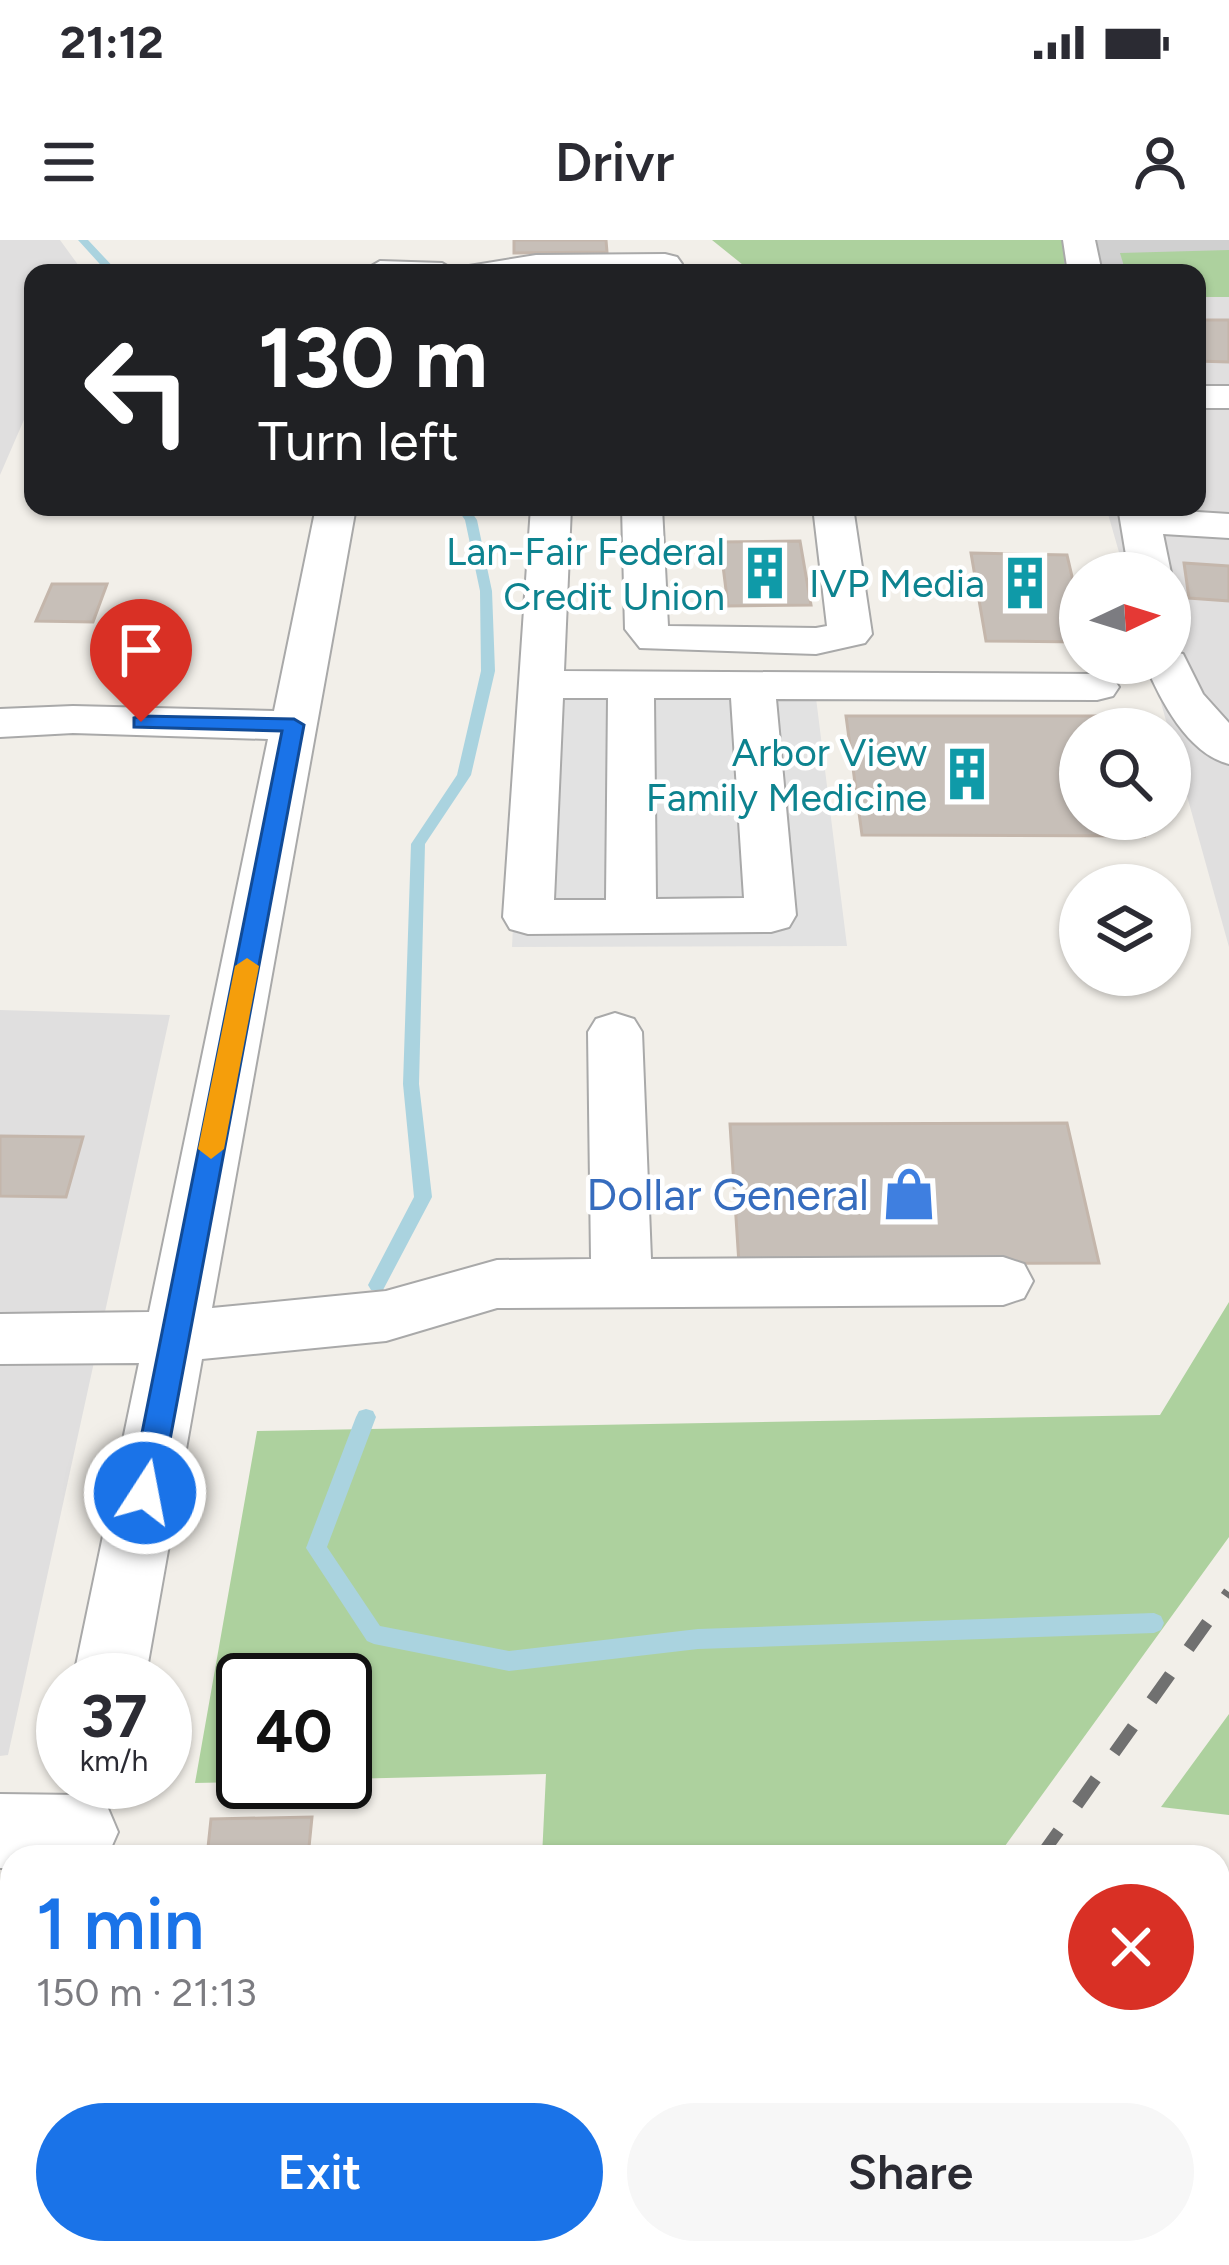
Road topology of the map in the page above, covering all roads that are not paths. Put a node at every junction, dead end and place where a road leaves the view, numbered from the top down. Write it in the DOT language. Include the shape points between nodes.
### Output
graph roads {
  1 [pos="334,516"];
  2 [pos="550,516"];
  3 [pos="642,516"];
  4 [pos="834,516"];
  5 [pos="1139,516"];
  6 [pos="1154,516"];
  7 [pos="1229,526"];
  8 [pos="1146,552"];
  9 [pos="540,683"];
  10 [pos="631,684"];
  11 [pos="1176,684"];
  12 [pos="752,685"];
  13 [pos="1097,687"];
  14 [pos="0,723"];
  15 [pos="294,725"];
  16 [pos="1229,750"];
  17 [pos="631,916"];
  18 [pos="615,1032"];
  19 [pos="1003,1281"];
  20 [pos="622,1286"];
  21 [pos="176,1337"];
  22 [pos="0,1339"];
  23 [pos="115,1653"];
  24 [pos="82,1824"];
  25 [pos="0,1832"];
  1 -- 15 [label="street"];
  2 -- 9 [label="street"];
  3 -- 4 [label="street" via="647,629 656,639 816,641 850,634"];
  5 -- 8 [label="street"];
  6 -- 7 [label="street"];
  9 -- 10 [label="street"];
  9 -- 17 [label="street" via="528,917"];
  10 -- 12 [label="street"];
  10 -- 17 [label="street"];
  11 -- 16 [label="street"];
  12 -- 13 [label="street"];
  12 -- 17 [label="street" via="771,915"];
  14 -- 15 [label="street" via="71,716"];
  15 -- 21 [label="street"];
  18 -- 20 [label="street"];
  19 -- 20 [label="street"];
  20 -- 21 [label="street" via="497,1284 386,1316"];
  21 -- 22 [label="street"];
  21 -- 23 [label="street"];
  24 -- 25 [label="street"];
}
